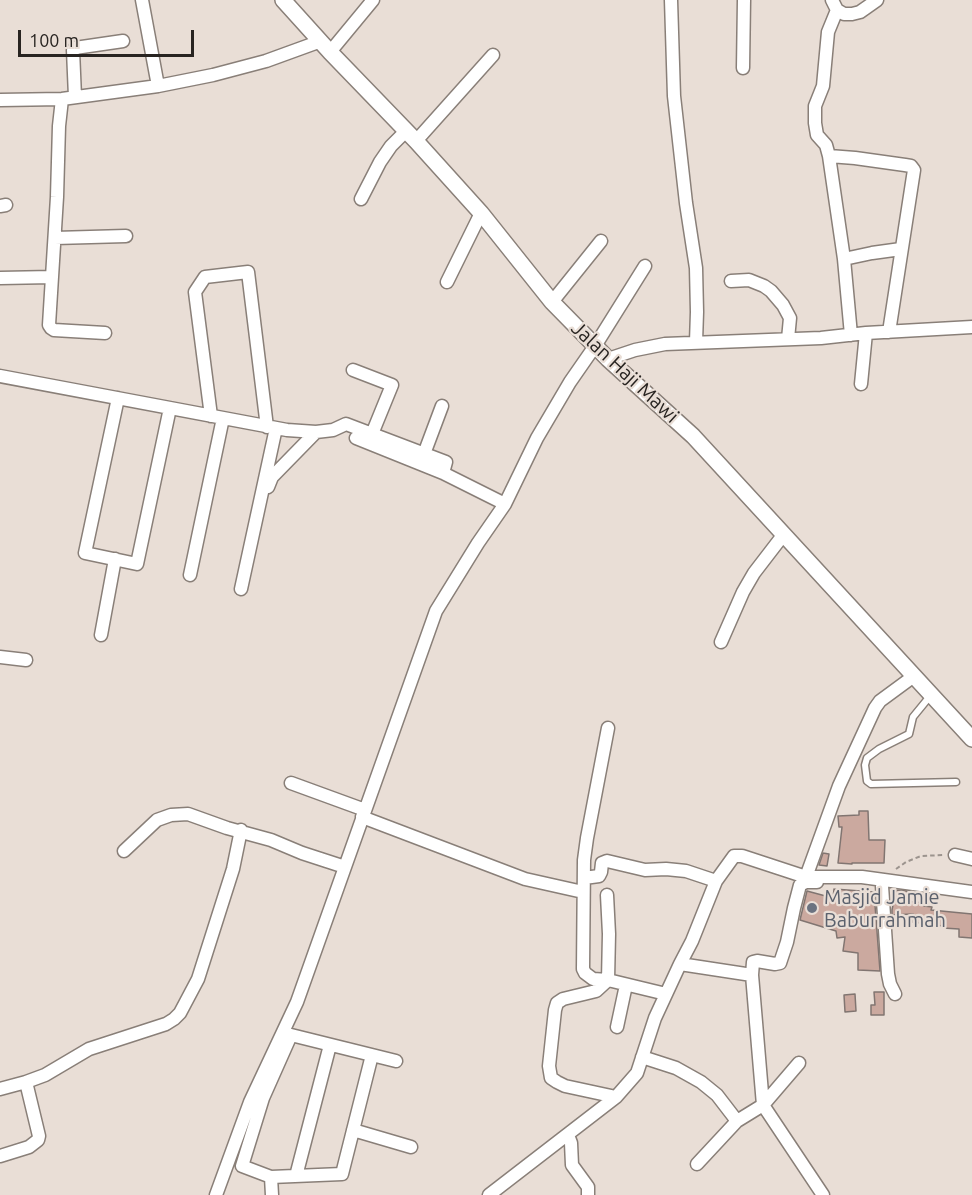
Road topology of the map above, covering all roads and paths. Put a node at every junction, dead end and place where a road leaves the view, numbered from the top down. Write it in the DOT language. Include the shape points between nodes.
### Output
graph roads {
  1 [pos="142,0"];
  2 [pos="284,0"];
  3 [pos="373,0"];
  4 [pos="671,0"];
  5 [pos="744,0"];
  6 [pos="877,0"];
  7 [pos="835,5"];
  8 [pos="123,41"];
  9 [pos="326,46"];
  10 [pos="493,55"];
  11 [pos="743,68"];
  12 [pos="158,86"];
  13 [pos="68,98"];
  14 [pos="0,100"];
  15 [pos="411,136"];
  16 [pos="829,156"];
  17 [pos="361,199"];
  18 [pos="481,213"];
  19 [pos="126,236"];
  20 [pos="55,238"];
  21 [pos="601,241"];
  22 [pos="901,249"];
  23 [pos="844,259"];
  24 [pos="645,266"];
  25 [pos="52,277"];
  26 [pos="0,278"];
  27 [pos="731,281"];
  28 [pos="447,282"];
  29 [pos="552,302"];
  30 [pos="972,327"];
  31 [pos="889,332"];
  32 [pos="105,333"];
  33 [pos="866,333"];
  34 [pos="851,335"];
  35 [pos="788,339"];
  36 [pos="696,342"];
  37 [pos="595,346"];
  38 [pos="608,359"];
  39 [pos="353,370"];
  40 [pos="0,376"];
  41 [pos="861,384"];
  42 [pos="118,399"];
  43 [pos="442,406"];
  44 [pos="170,408"];
  45 [pos="217,417"];
  46 [pos="272,427"];
  47 [pos="316,432"];
  48 [pos="372,434"];
  49 [pos="356,438"];
  50 [pos="424,454"];
  51 [pos="443,473"];
  52 [pos="260,503"];
  53 [pos="505,504"];
  54 [pos="784,534"];
  55 [pos="115,559"];
  56 [pos="189,575"];
  57 [pos="241,589"];
  58 [pos="101,635"];
  59 [pos="721,642"];
  60 [pos="0,657"];
  61 [pos="26,660"];
  62 [pos="914,676"];
  63 [pos="931,694"];
  64 [pos="608,728"];
  65 [pos="972,739"];
  66 [pos="956,782"];
  67 [pos="291,783"];
  68 [pos="364,813"];
  69 [pos="241,830"];
  70 [pos="124,851"];
  71 [pos="955,855"];
  72 [pos="972,859"];
  73 [pos="345,867"];
  74 [pos="806,877"];
  75 [pos="584,879"];
  76 [pos="716,881"];
  77 [pos="882,883"];
  78 [pos="583,892"];
  79 [pos="972,892"];
  80 [pos="607,895"];
  81 [pos="680,964"];
  82 [pos="752,975"];
  83 [pos="608,980"];
  84 [pos="626,985"];
  85 [pos="666,994"];
  86 [pos="895,994"];
  87 [pos="617,1026"];
  88 [pos="286,1034"];
  89 [pos="330,1045"];
  90 [pos="372,1055"];
  91 [pos="642,1057"];
  92 [pos="396,1061"];
  93 [pos="799,1063"];
  94 [pos="26,1082"];
  95 [pos="0,1089"];
  96 [pos="616,1097"];
  97 [pos="763,1105"];
  98 [pos="737,1121"];
  99 [pos="353,1130"];
  100 [pos="567,1135"];
  101 [pos="411,1147"];
  102 [pos="0,1156"];
  103 [pos="697,1164"];
  104 [pos="296,1176"];
  105 [pos="271,1177"];
  106 [pos="216,1195"];
  107 [pos="272,1195"];
  108 [pos="489,1195"];
  109 [pos="588,1195"];
  110 [pos="823,1195"];
  1 -- 12 [label="street"];
  2 -- 9 [label="street, Jalan Haji Mawi"];
  3 -- 9 [label="street"];
  4 -- 36 [label="street" via="674,96 696,268"];
  5 -- 11 [label="street"];
  6 -- 7 [label="street" via="852,14 844,14"];
  7 -- 16 [label="street" via="823,86 815,111 817,135"];
  8 -- 13 [label="street" via="73,50"];
  9 -- 12 [label="street"];
  9 -- 15 [label="street, Jalan Haji Mawi"];
  10 -- 15 [label="street"];
  12 -- 13 [label="street"];
  13 -- 14 [label="street"];
  13 -- 20 [label="street" via="59,126"];
  15 -- 17 [label="street" via="391,146"];
  15 -- 18 [label="street, Jalan Haji Mawi"];
  16 -- 22 [label="street" via="911,166 914,170"];
  16 -- 23 [label="street"];
  18 -- 28 [label="street"];
  18 -- 29 [label="street, Jalan Haji Mawi"];
  19 -- 20 [label="street"];
  20 -- 25 [label="street"];
  21 -- 29 [label="street"];
  22 -- 23 [label="street"];
  22 -- 31 [label="street"];
  23 -- 34 [label="street"];
  24 -- 37 [label="street"];
  25 -- 26 [label="street"];
  25 -- 32 [label="street" via="51,328"];
  27 -- 35 [label="street" via="749,280 771,291 790,318"];
  29 -- 37 [label="street, Jalan Haji Mawi"];
  30 -- 31 [label="street"];
  31 -- 33 [label="street"];
  33 -- 34 [label="street"];
  33 -- 41 [label="street"];
  34 -- 35 [label="street"];
  35 -- 36 [label="street"];
  36 -- 38 [label="street" via="665,344"];
  37 -- 38 [label="street, Jalan Haji Mawi"];
  37 -- 53 [label="street" via="537,438"];
  38 -- 54 [label="street, Jalan Haji Mawi" via="693,436"];
  39 -- 48 [label="street" via="392,385"];
  40 -- 42 [label="street"];
  42 -- 44 [label="street"];
  42 -- 55 [label="street" via="85,553"];
  43 -- 50 [label="street"];
  44 -- 45 [label="street"];
  44 -- 55 [label="street" via="137,564"];
  45 -- 46 [label="street"];
  45 -- 46 [label="street" via="195,292 205,277 248,272"];
  45 -- 56 [label="street"];
  46 -- 47 [label="street"];
  46 -- 52 [label="street"];
  47 -- 48 [label="street" via="346,424"];
  47 -- 52 [label="street" via="272,477"];
  48 -- 50 [label="street"];
  49 -- 51 [label="street"];
  50 -- 51 [label="street" via="446,462"];
  51 -- 53 [label="street"];
  52 -- 57 [label="street"];
  53 -- 68 [label="street" via="436,611"];
  54 -- 59 [label="street" via="754,573"];
  54 -- 62 [label="street, Jalan Haji Mawi"];
  55 -- 58 [label="street"];
  60 -- 61 [label="street"];
  62 -- 63 [label="street, Jalan Haji Mawi"];
  62 -- 74 [label="street" via="875,708 839,786"];
  63 -- 65 [label="street, Jalan Haji Mawi"];
  63 -- 66 [label="lane" via="913,717 909,734 867,758 867,781"];
  64 -- 75 [label="street" via="585,848"];
  67 -- 68 [label="street"];
  68 -- 73 [label="street"];
  68 -- 78 [label="street" via="525,879"];
  69 -- 70 [label="street" via="188,814 171,815 157,820"];
  69 -- 73 [label="street"];
  69 -- 94 [label="street" via="233,869 198,979 180,1013 166,1024 89,1049"];
  71 -- 72 [label="street"];
  71 -- 77 [label="path" via="921,856 906,862"];
  73 -- 88 [label="street"];
  74 -- 76 [label="street" via="737,855"];
  74 -- 77 [label="street" via="862,878"];
  75 -- 76 [label="street" via="599,876 602,863 607,861 645,870 686,871"];
  75 -- 78 [label="street"];
  76 -- 81 [label="street"];
  77 -- 79 [label="street"];
  77 -- 82 [label="street" via="802,883 782,960 775,964 753,962"];
  77 -- 86 [label="street" via="888,980"];
  78 -- 83 [label="street" via="585,973 593,979"];
  80 -- 83 [label="street"];
  81 -- 82 [label="street"];
  81 -- 85 [label="street"];
  82 -- 97 [label="street"];
  83 -- 84 [label="street"];
  83 -- 96 [label="street" via="596,991 557,1003 549,1066 551,1078 565,1086"];
  84 -- 85 [label="street"];
  84 -- 87 [label="street"];
  85 -- 91 [label="street"];
  88 -- 89 [label="street"];
  88 -- 105 [label="street" via="242,1166"];
  88 -- 106 [label="street" via="250,1102"];
  89 -- 90 [label="street"];
  89 -- 104 [label="street"];
  90 -- 92 [label="street"];
  90 -- 99 [label="street"];
  91 -- 96 [label="street" via="637,1073"];
  91 -- 98 [label="street" via="676,1068 701,1082"];
  93 -- 97 [label="street"];
  94 -- 95 [label="street"];
  94 -- 102 [label="street" via="38,1140"];
  96 -- 100 [label="street"];
  97 -- 98 [label="street"];
  97 -- 110 [label="street"];
  98 -- 103 [label="street"];
  99 -- 101 [label="street"];
  99 -- 104 [label="street" via="342,1174"];
  100 -- 108 [label="street"];
  100 -- 109 [label="street" via="572,1165 588,1187"];
  104 -- 105 [label="street"];
  105 -- 107 [label="street"];
}
